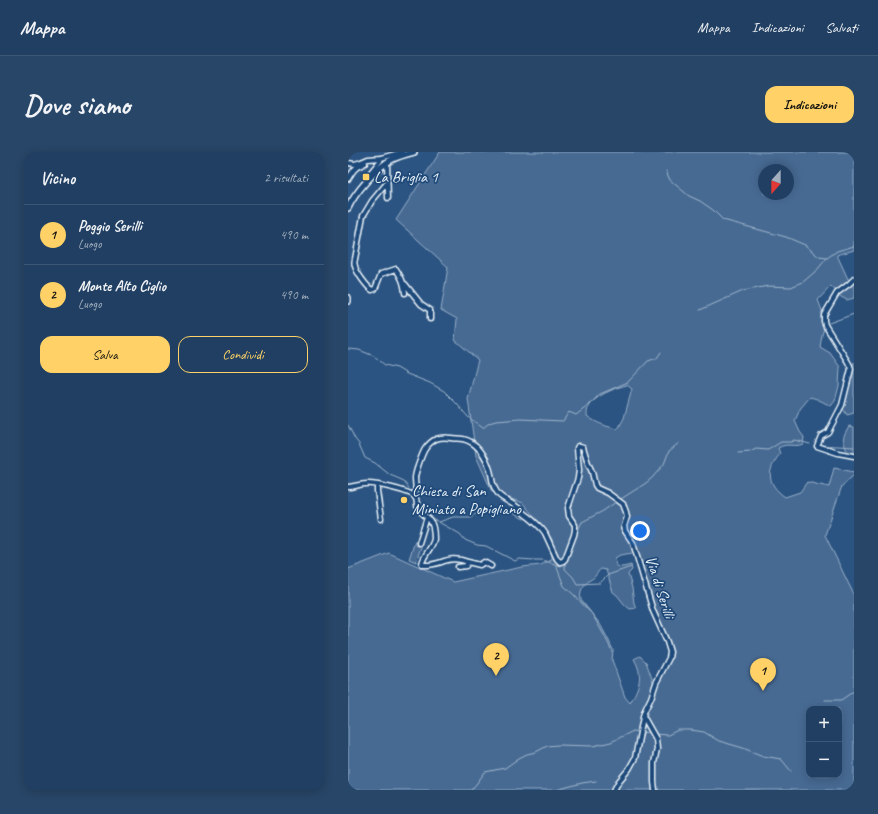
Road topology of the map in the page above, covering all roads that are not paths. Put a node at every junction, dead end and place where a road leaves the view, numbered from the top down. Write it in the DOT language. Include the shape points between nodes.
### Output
graph roads {
  1 [pos="407,152"];
  2 [pos="381,158"];
  3 [pos="368,159"];
  4 [pos="387,162"];
  5 [pos="348,163"];
  6 [pos="372,176"];
  7 [pos="348,179"];
  8 [pos="387,183"];
  9 [pos="388,198"];
  10 [pos="348,208"];
  11 [pos="854,279"];
  12 [pos="404,282"];
  13 [pos="405,293"];
  14 [pos="430,319"];
  15 [pos="854,456"];
  16 [pos="377,485"];
  17 [pos="348,488"];
  18 [pos="414,496"];
  19 [pos="427,517"];
  20 [pos="382,519"];
  21 [pos="419,543"];
  22 [pos="468,562"];
  23 [pos="491,566"];
  24 [pos="458,567"];
  25 [pos="643,716"];
  26 [pos="614,790"];
  27 [pos="654,790"];
  1 -- 2 [label="street"];
  1 -- 4 [label="main road"];
  2 -- 3 [label="street"];
  2 -- 6 [label="street" via="371,172"];
  3 -- 5 [label="street" via="355,164"];
  3 -- 7 [label="street" via="356,167"];
  4 -- 6 [label="main road"];
  4 -- 8 [label="street"];
  6 -- 10 [label="main road" via="355,195"];
  8 -- 9 [label="street"];
  8 -- 12 [label="street" via="363,216 355,268 372,290 382,274 394,269"];
  11 -- 15 [label="street" via="837,293 824,315 825,325 851,369 842,405 828,432 821,436 817,446"];
  12 -- 13 [label="street"];
  12 -- 14 [label="street" via="418,301 430,310"];
  16 -- 17 [label="street" via="367,483"];
  16 -- 18 [label="street" via="402,490"];
  16 -- 20 [label="street"];
  18 -- 19 [label="street" via="417,507"];
  18 -- 25 [label="street, Via di Serilli" via="415,475 425,448 434,440 445,437 471,442 479,448 485,459 490,469 491,481 499,495 518,507 540,527 557,559 562,562 575,530 568,508 578,478 576,450 578,446 583,447 597,488 623,504 627,517 625,531 633,543 653,611 670,652"];
  19 -- 21 [label="street"];
  19 -- 22 [label="street" via="432,523 434,538 422,564 428,565 454,558"];
  22 -- 23 [label="street" via="480,565 484,562"];
  22 -- 24 [label="street" via="466,566"];
  25 -- 26 [label="street" via="633,764"];
  25 -- 27 [label="street" via="656,739"];
}
